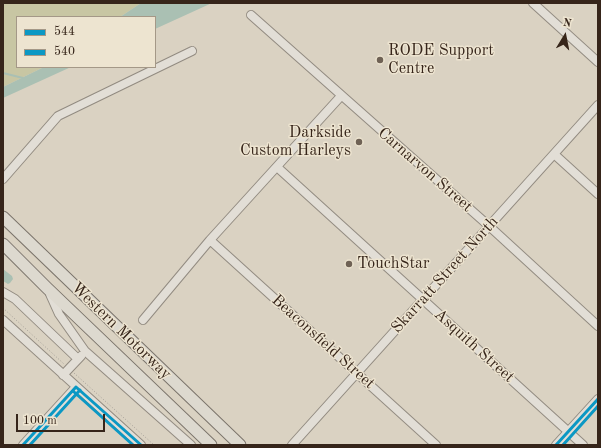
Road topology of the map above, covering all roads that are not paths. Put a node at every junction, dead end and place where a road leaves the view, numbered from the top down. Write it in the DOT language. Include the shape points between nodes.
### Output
graph roads {
  1 [pos="533,3"];
  2 [pos="252,15"];
  3 [pos="192,51"];
  4 [pos="598,62"];
  5 [pos="341,96"];
  6 [pos="598,105"];
  7 [pos="554,154"];
  8 [pos="277,167"];
  9 [pos="3,179"];
  10 [pos="598,194"];
  11 [pos="3,216"];
  12 [pos="489,226"];
  13 [pos="210,240"];
  14 [pos="3,244"];
  15 [pos="47,288"];
  16 [pos="3,292"];
  17 [pos="423,300"];
  18 [pos="3,320"];
  19 [pos="143,320"];
  20 [pos="598,326"];
  21 [pos="85,351"];
  22 [pos="78,359"];
  23 [pos="357,373"];
  24 [pos="63,375"];
  25 [pos="76,387"];
  26 [pos="598,399"];
  27 [pos="568,432"];
  28 [pos="24,445"];
  29 [pos="141,445"];
  30 [pos="191,445"];
  31 [pos="212,445"];
  32 [pos="240,445"];
  33 [pos="292,445"];
  34 [pos="436,445"];
  35 [pos="556,445"];
  36 [pos="583,445"];
  1 -- 4 [label="street"];
  2 -- 5 [label="street, Carnarvon Street"];
  3 -- 9 [label="street" via="58,116"];
  5 -- 8 [label="street"];
  5 -- 12 [label="street, Carnarvon Street"];
  6 -- 7 [label="street, Skarratt Street North"];
  7 -- 10 [label="street"];
  7 -- 12 [label="street, Skarratt Street North"];
  8 -- 13 [label="street"];
  8 -- 17 [label="street, Asquith Street"];
  11 -- 32 [label="highway, Western Motorway"];
  12 -- 17 [label="street, Skarratt Street North"];
  12 -- 20 [label="street, Carnarvon Street"];
  13 -- 19 [label="street"];
  13 -- 23 [label="street, Beaconsfield Street"];
  14 -- 15 [label="highway, Western Motorway"];
  15 -- 21 [label="street" via="59,314"];
  15 -- 31 [label="highway, Western Motorway"];
  16 -- 22 [label="street" via="17,296"];
  17 -- 23 [label="street, Skarratt Street North"];
  17 -- 27 [label="street, Asquith Street"];
  18 -- 24 [label="street"];
  21 -- 22 [label="street"];
  21 -- 30 [label="street"];
  22 -- 24 [label="street"];
  23 -- 33 [label="street, Skarratt Street North"];
  23 -- 34 [label="street, Beaconsfield Street"];
  24 -- 25 [label="street"];
  25 -- 28 [label="street"];
  25 -- 29 [label="street"];
  26 -- 27 [label="street"];
  27 -- 35 [label="street"];
  27 -- 36 [label="street, Asquith Street"];
}
